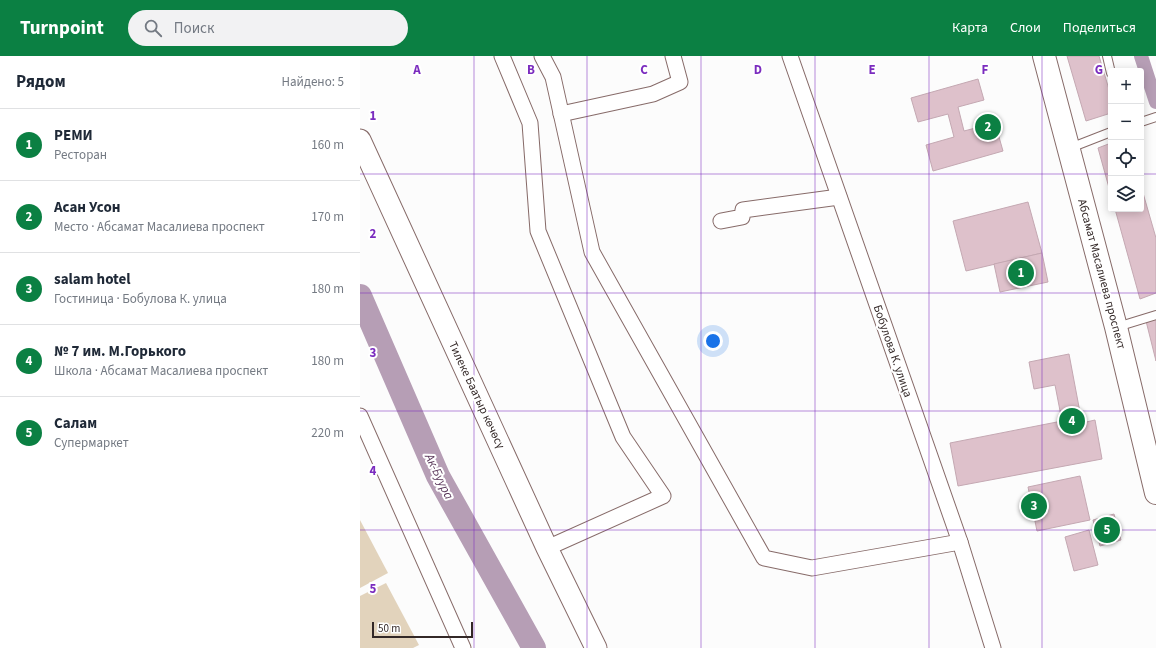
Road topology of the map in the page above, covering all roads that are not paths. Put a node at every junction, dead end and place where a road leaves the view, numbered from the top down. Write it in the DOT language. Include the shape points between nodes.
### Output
graph roads {
  1 [pos="502,56"];
  2 [pos="542,56"];
  3 [pos="673,56"];
  4 [pos="790,56"];
  5 [pos="1044,56"];
  6 [pos="1107,56"];
  7 [pos="1110,68"];
  8 [pos="561,114"];
  9 [pos="1155,118"];
  10 [pos="1144,121"];
  11 [pos="1108,133"];
  12 [pos="360,140"];
  13 [pos="1069,148"];
  14 [pos="839,197"];
  15 [pos="721,221"];
  16 [pos="1156,315"];
  17 [pos="1116,327"];
  18 [pos="360,416"];
  19 [pos="1156,493"];
  20 [pos="960,542"];
  21 [pos="548,548"];
  22 [pos="463,648"];
  23 [pos="596,648"];
  24 [pos="993,648"];
  1 -- 21 [label="street" via="530,123 538,231 623,437 663,496"];
  2 -- 8 [label="street" via="553,77"];
  3 -- 8 [label="street" via="680,82 653,94"];
  4 -- 14 [label="street, Бобулова К. улица"];
  5 -- 13 [label="main road, Абсамат Масалиева проспект"];
  6 -- 7 [label="lane"];
  8 -- 20 [label="street" via="592,252 764,558 812,568"];
  9 -- 10 [label="lane"];
  11 -- 13 [label="lane"];
  12 -- 21 [label="street, Тилеке Баатыр көчөсү"];
  13 -- 17 [label="main road, Абсамат Масалиева проспект"];
  14 -- 15 [label="street" via="743,210 742,217"];
  14 -- 20 [label="street, Бобулова К. улица"];
  16 -- 17 [label="lane"];
  17 -- 19 [label="main road, Абсамат Масалиева проспект"];
  18 -- 22 [label="street"];
  20 -- 24 [label="street, Бобулова К. улица"];
  21 -- 23 [label="street, Тилеке Баатыр көчөсү"];
}
